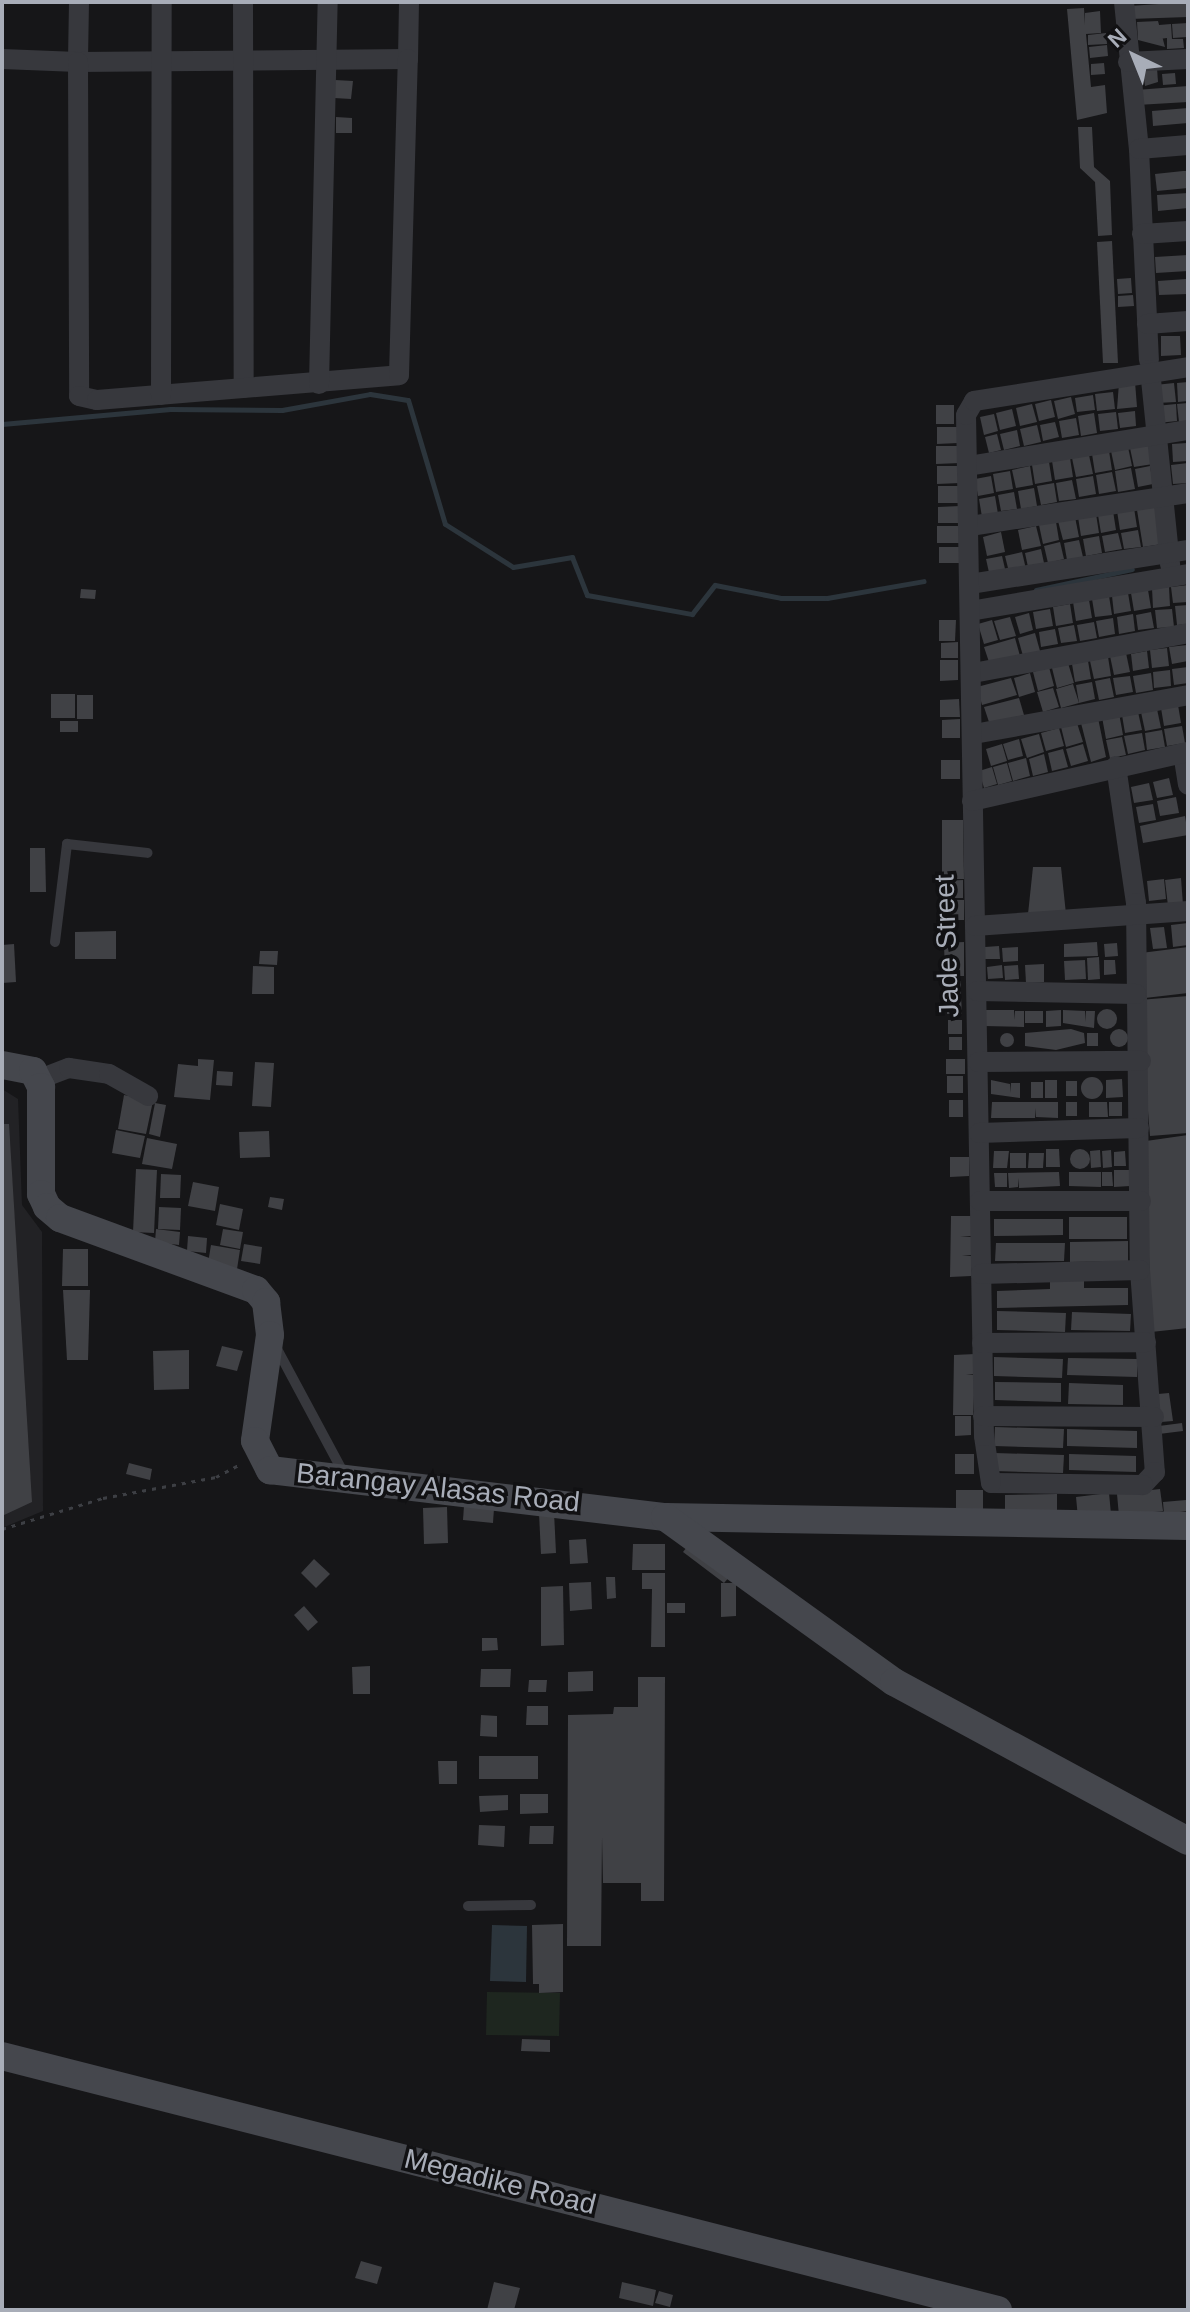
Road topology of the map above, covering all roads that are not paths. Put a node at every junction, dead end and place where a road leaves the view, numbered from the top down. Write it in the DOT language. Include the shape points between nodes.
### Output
graph roads {
  1 [pos="79,2"];
  2 [pos="162,2"];
  3 [pos="243,2"];
  4 [pos="328,2"];
  5 [pos="409,2"];
  6 [pos="1124,2"];
  7 [pos="2,59"];
  8 [pos="408,59"];
  9 [pos="1188,59"];
  10 [pos="327,60"];
  11 [pos="242,61"];
  12 [pos="78,62"];
  13 [pos="161,62"];
  14 [pos="1128,62"];
  15 [pos="1188,145"];
  16 [pos="1139,149"];
  17 [pos="1188,231"];
  18 [pos="1142,234"];
  19 [pos="1188,321"];
  20 [pos="1147,324"];
  21 [pos="1150,365"];
  22 [pos="1188,367"];
  23 [pos="319,384"];
  24 [pos="244,388"];
  25 [pos="161,395"];
  26 [pos="1188,430"];
  27 [pos="1155,433"];
  28 [pos="968,466"];
  29 [pos="1188,493"];
  30 [pos="1163,494"];
  31 [pos="970,526"];
  32 [pos="1178,552"];
  33 [pos="1180,575"];
  34 [pos="970,584"];
  35 [pos="970,611"];
  36 [pos="1188,633"];
  37 [pos="973,673"];
  38 [pos="1188,695"];
  39 [pos="974,734"];
  40 [pos="1185,752"];
  41 [pos="1116,766"];
  42 [pos="1188,785"];
  43 [pos="972,801"];
  44 [pos="148,853"];
  45 [pos="1188,911"];
  46 [pos="1137,912"];
  47 [pos="975,926"];
  48 [pos="55,942"];
  49 [pos="977,991"];
  50 [pos="1136,994"];
  51 [pos="1141,1061"];
  52 [pos="978,1062"];
  53 [pos="2,1065"];
  54 [pos="37,1080"];
  55 [pos="148,1096"];
  56 [pos="1139,1128"];
  57 [pos="979,1133"];
  58 [pos="980,1201"];
  59 [pos="1141,1201"];
  60 [pos="1140,1270"];
  61 [pos="981,1274"];
  62 [pos="270,1335"];
  63 [pos="1146,1342"];
  64 [pos="982,1343"];
  65 [pos="983,1416"];
  66 [pos="1154,1417"];
  67 [pos="347,1478"];
  68 [pos="665,1517"];
  69 [pos="1188,1526"];
  70 [pos="1188,1841"];
  71 [pos="531,1905"];
  72 [pos="468,1906"];
  73 [pos="2,2056"];
  74 [pos="998,2310"];
  1 -- 12 [label="street"];
  2 -- 13 [label="street"];
  3 -- 11 [label="street"];
  4 -- 10 [label="street"];
  5 -- 8 [label="street"];
  6 -- 14 [label="street"];
  7 -- 12 [label="street"];
  8 -- 10 [label="street"];
  8 -- 23 [label="street" via="403,368 392,380"];
  9 -- 14 [label="street"];
  10 -- 11 [label="street"];
  10 -- 23 [label="street"];
  11 -- 13 [label="street"];
  11 -- 24 [label="street"];
  12 -- 13 [label="street"];
  12 -- 25 [label="street" via="79,396 97,400"];
  13 -- 25 [label="street"];
  14 -- 16 [label="street"];
  15 -- 16 [label="street"];
  16 -- 18 [label="street"];
  17 -- 18 [label="street"];
  18 -- 20 [label="street"];
  19 -- 20 [label="street"];
  20 -- 21 [label="street"];
  21 -- 22 [label="street"];
  21 -- 27 [label="street"];
  21 -- 28 [label="street, Jade Street" via="967,406"];
  23 -- 24 [label="street"];
  24 -- 25 [label="street"];
  26 -- 27 [label="street"];
  27 -- 28 [label="street"];
  27 -- 30 [label="street"];
  28 -- 31 [label="street, Jade Street"];
  29 -- 30 [label="street"];
  30 -- 31 [label="street"];
  30 -- 32 [label="street"];
  31 -- 34 [label="street, Jade Street"];
  32 -- 33 [label="street"];
  32 -- 34 [label="street"];
  33 -- 35 [label="street"];
  34 -- 35 [label="street, Jade Street"];
  35 -- 37 [label="street, Jade Street"];
  36 -- 37 [label="street"];
  37 -- 39 [label="street, Jade Street"];
  38 -- 39 [label="street"];
  39 -- 43 [label="street, Jade Street"];
  40 -- 41 [label="street"];
  40 -- 42 [label="street"];
  41 -- 43 [label="street"];
  41 -- 46 [label="street"];
  43 -- 47 [label="street, Jade Street"];
  44 -- 48 [label="lane" via="67,844"];
  45 -- 46 [label="street"];
  46 -- 47 [label="street"];
  46 -- 50 [label="street"];
  47 -- 49 [label="street, Jade Street"];
  49 -- 50 [label="street"];
  49 -- 52 [label="street, Jade Street"];
  50 -- 51 [label="street"];
  51 -- 52 [label="street"];
  51 -- 56 [label="street"];
  52 -- 57 [label="street, Jade Street"];
  53 -- 54 [label="street" via="19,1063"];
  54 -- 55 [label="street" via="69,1068 109,1074"];
  54 -- 62 [label="street, Barangay Alasas Road" via="41,1194 47,1207 256,1290 270,1312"];
  56 -- 57 [label="street"];
  56 -- 59 [label="street"];
  57 -- 58 [label="street, Jade Street"];
  58 -- 59 [label="street"];
  58 -- 61 [label="street, Jade Street"];
  59 -- 60 [label="street"];
  60 -- 61 [label="street"];
  60 -- 63 [label="street"];
  61 -- 64 [label="street, Jade Street"];
  62 -- 67 [label="lane" via="310,1420"];
  62 -- 67 [label="street, Barangay Alasas Road" via="255,1441 270,1470"];
  63 -- 64 [label="street"];
  63 -- 66 [label="street"];
  64 -- 65 [label="street, Jade Street"];
  65 -- 66 [label="street"];
  65 -- 66 [label="street, Jade Street" via="991,1483 1147,1483 1155,1472"];
  67 -- 68 [label="street, Barangay Alasas Road"];
  68 -- 69 [label="street, Barangay Alasas Road"];
  68 -- 70 [label="street" via="919,1698"];
  71 -- 72 [label="lane"];
  73 -- 74 [label="street, Megadike Road"];
}
